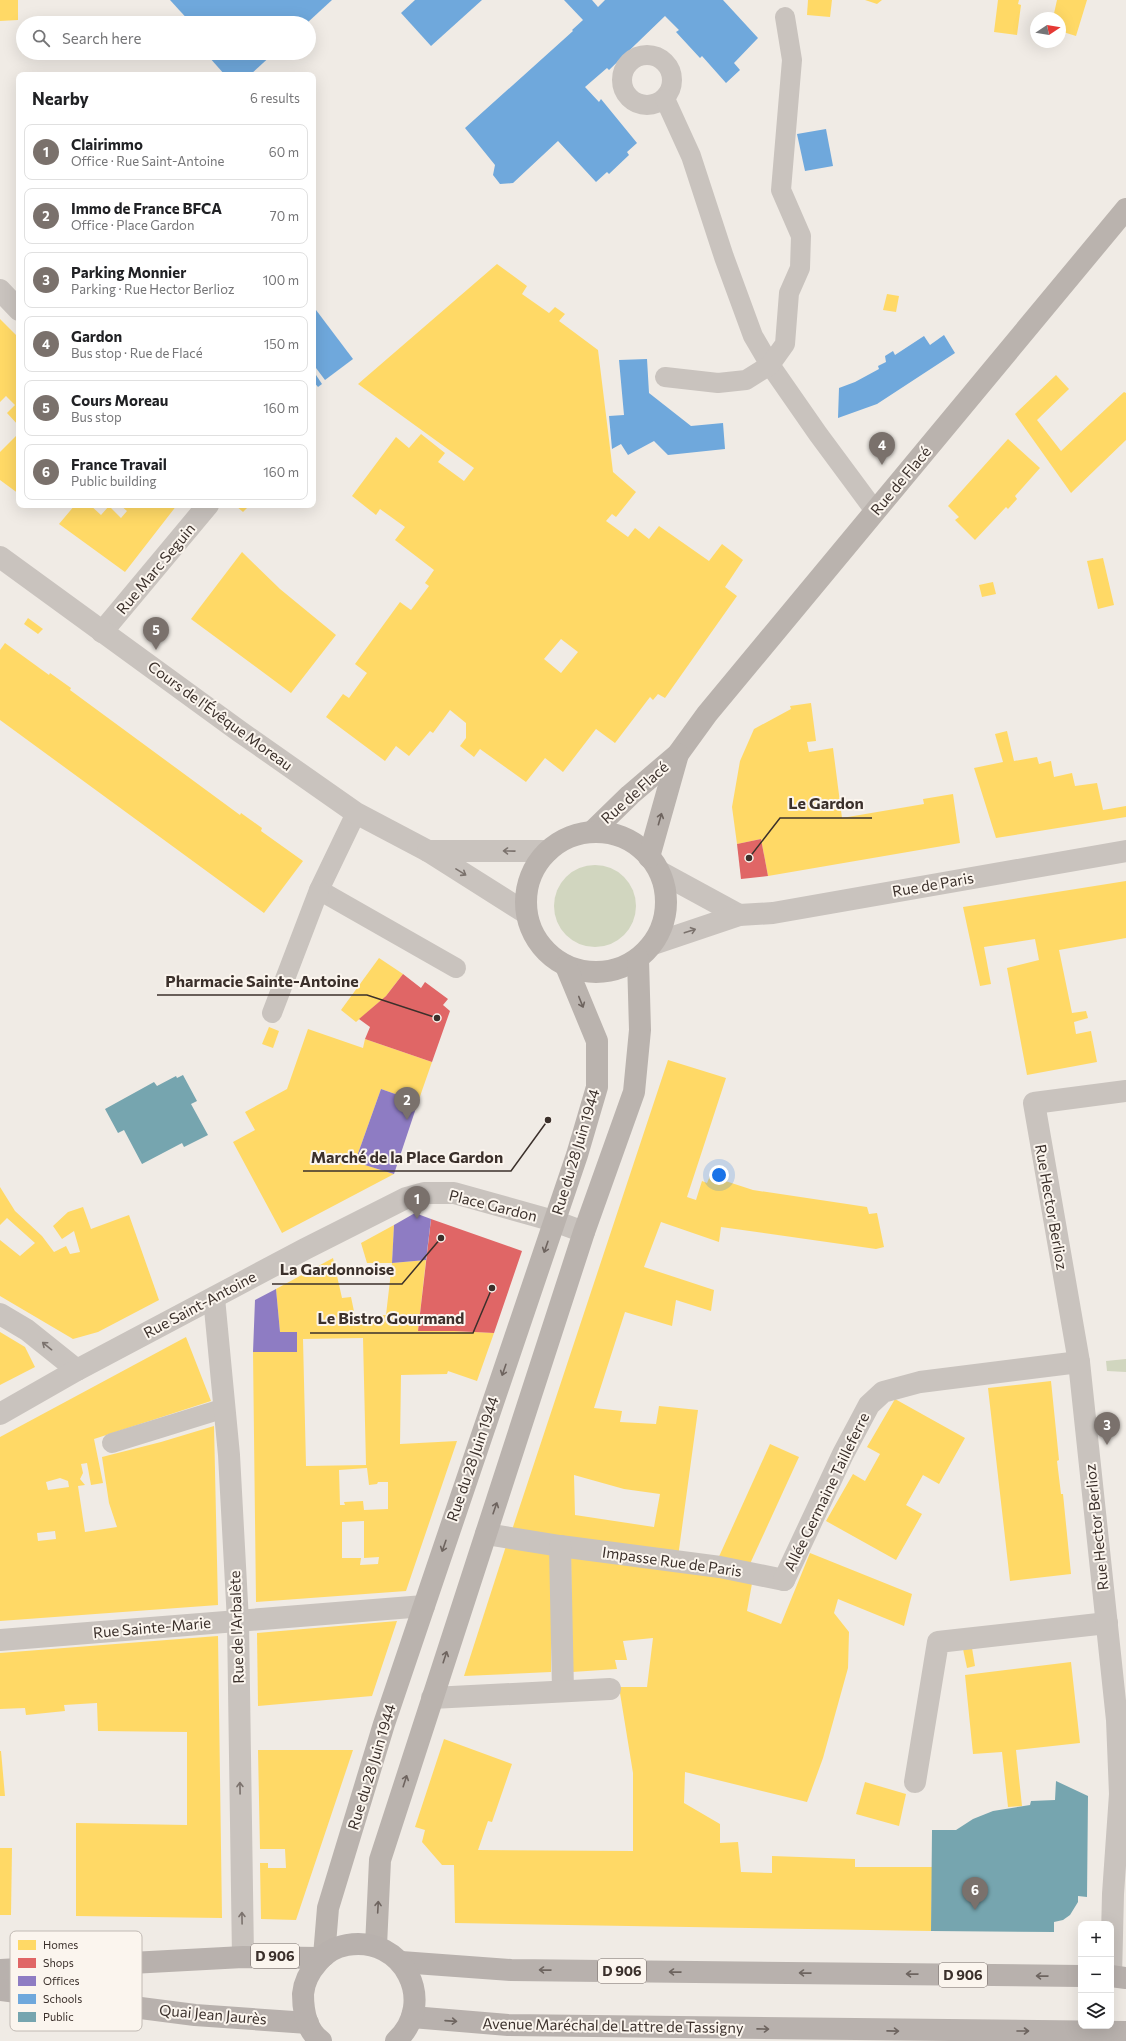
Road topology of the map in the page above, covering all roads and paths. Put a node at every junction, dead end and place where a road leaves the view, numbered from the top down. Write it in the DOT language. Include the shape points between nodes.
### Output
graph roads {
  1 [pos="785,17"];
  2 [pos="665,99"];
  3 [pos="1126,209"];
  4 [pos="0,290"];
  5 [pos="16,307"];
  6 [pos="770,365"];
  7 [pos="665,377"];
  8 [pos="205,508"];
  9 [pos="875,511"];
  10 [pos="0,557"];
  11 [pos="102,632"];
  12 [pos="678,754"];
  13 [pos="356,813"];
  14 [pos="592,832"];
  15 [pos="428,851"];
  16 [pos="548,851"];
  17 [pos="1126,851"];
  18 [pos="654,864"];
  19 [pos="318,890"];
  20 [pos="526,913"];
  21 [pos="739,915"];
  22 [pos="645,951"];
  23 [pos="566,966"];
  24 [pos="456,968"];
  25 [pos="272,1013"];
  26 [pos="1126,1091"];
  27 [pos="424,1192"];
  28 [pos="554,1221"];
  29 [pos="584,1232"];
  30 [pos="214,1298"];
  31 [pos="0,1314"];
  32 [pos="1079,1362"];
  33 [pos="77,1370"];
  34 [pos="225,1408"];
  35 [pos="0,1414"];
  36 [pos="112,1443"];
  37 [pos="486,1534"];
  38 [pos="560,1546"];
  39 [pos="784,1580"];
  40 [pos="424,1606"];
  41 [pos="238,1621"];
  42 [pos="1107,1623"];
  43 [pos="0,1640"];
  44 [pos="610,1689"];
  45 [pos="563,1692"];
  46 [pos="432,1698"];
  47 [pos="915,1782"];
  48 [pos="1123,1794"];
  49 [pos="376,1946"];
  50 [pos="243,1957"];
  51 [pos="323,1957"];
  52 [pos="1112,1957"];
  53 [pos="142,1962"];
  54 [pos="401,1962"];
  55 [pos="10,1969"];
  56 [pos="0,1970"];
  57 [pos="1078,1976"];
  58 [pos="1114,1976"];
  59 [pos="1126,1978"];
  60 [pos="0,1990"];
  61 [pos="10,1991"];
  62 [pos="142,2008"];
  63 [pos="412,2017"];
  64 [pos="308,2024"];
  65 [pos="1126,2032"];
  66 [pos="321,2041"];
  67 [pos="396,2041"];
  1 -- 6 [label="lane" via="792,60 781,190 801,236 800,268 789,293 785,344"];
  2 -- 6 [label="lane" via="690,156 752,336"];
  3 -- 9 [label="main road, Rue de Flacé"];
  4 -- 5 [label="street"];
  6 -- 7 [label="lane" via="746,380 718,383"];
  6 -- 9 [label="lane"];
  8 -- 11 [label="street, Rue Marc Seguin"];
  9 -- 12 [label="main road, Rue de Flacé" via="707,714"];
  10 -- 11 [label="street, Cours de l'Évêque Moreau"];
  11 -- 13 [label="street, Cours de l'Évêque Moreau"];
  12 -- 14 [label="main road, Rue de Flacé"];
  18 -- 12 [label="main road, Rue de Flacé, one-way"];
  13 -- 15 [label="street, Cours de l'Évêque Moreau"];
  13 -- 19 [label="lane"];
  14 -- 16 [label="main road" via="575,834"];
  14 -- 18 [label="main road" via="624,838 637,846"];
  16 -- 15 [label="street, Cours de l'Évêque Moreau, one-way"];
  15 -- 20 [label="street, Cours de l'Évêque Moreau, one-way"];
  16 -- 20 [label="main road" via="536,864 529,879"];
  17 -- 21 [label="street, Rue de Paris" via="773,913"];
  18 -- 21 [label="street"];
  18 -- 22 [label="main road" via="666,904 662,925"];
  19 -- 24 [label="lane"];
  19 -- 25 [label="lane"];
  20 -- 23 [label="main road" via="533,935 548,953"];
  22 -- 21 [label="street, Rue de Paris, one-way"];
  22 -- 23 [label="main road" via="621,968 603,972 584,972"];
  22 -- 29 [label="main road" via="634,1092"];
  23 -- 28 [label="main road, Rue du 28 Juin 1944, one-way" via="597,1041 597,1087"];
  26 -- 32 [label="street, Rue Hector Berlioz" via="1034,1103"];
  27 -- 28 [label="street, Place Gardon" via="454,1193"];
  27 -- 30 [label="street, Rue Saint-Antoine" via="399,1202"];
  28 -- 29 [label="street, Place Gardon"];
  28 -- 40 [label="main road, Rue du 28 Juin 1944, one-way"];
  37 -- 29 [label="main road, one-way"];
  30 -- 33 [label="street, Rue Saint-Antoine"];
  30 -- 34 [label="street, Rue de l'Arbalète"];
  33 -- 31 [label="street, one-way" via="27,1330"];
  32 -- 39 [label="street, Allée Germaine Tailleferre" via="920,1382 883,1392 869,1406 843,1454"];
  32 -- 42 [label="street, Rue Hector Berlioz"];
  33 -- 35 [label="street, Rue Saint-Antoine"];
  34 -- 36 [label="lane"];
  34 -- 41 [label="street, Rue de l'Arbalète"];
  37 -- 38 [label="street, Impasse Rue de Paris"];
  46 -- 37 [label="main road, one-way"];
  38 -- 39 [label="street, Impasse Rue de Paris" via="720,1567"];
  38 -- 45 [label="street"];
  40 -- 41 [label="street, Rue Sainte-Marie"];
  40 -- 51 [label="main road, Rue du 28 Juin 1944" via="384,1724 328,1908"];
  41 -- 43 [label="street, Rue Sainte-Marie"];
  50 -- 41 [label="street, Rue de l'Arbalète, one-way"];
  42 -- 47 [label="street" via="938,1642"];
  42 -- 48 [label="street, Rue Hector Berlioz"];
  44 -- 45 [label="street"];
  45 -- 46 [label="street"];
  49 -- 46 [label="main road, one-way" via="380,1860"];
  48 -- 52 [label="street, Rue Hector Berlioz" via="1114,1894"];
  49 -- 51 [label="main road" via="358,1943 340,1947"];
  49 -- 54 [label="main road" via="390,1952"];
  50 -- 51 [label="main road, D 906"];
  50 -- 53 [label="main road, D 906"];
  51 -- 64 [label="main road" via="310,1972 304,1988 303,2006"];
  57 -- 54 [label="main road, D 906, one-way" via="511,1970"];
  54 -- 63 [label="main road" via="411,1979 415,1998"];
  55 -- 56 [label="main road, D 906"];
  58 -- 59 [label="main road"];
  60 -- 61 [label="main road, Quai Jean Jaurès"];
  62 -- 64 [label="main road, Quai Jean Jaurès"];
  63 -- 65 [label="main road, Avenue Maréchal de Lattre de Tassigny, one-way" via="516,2025"];
  63 -- 67 [label="main road"];
  64 -- 66 [label="main road"];
}
